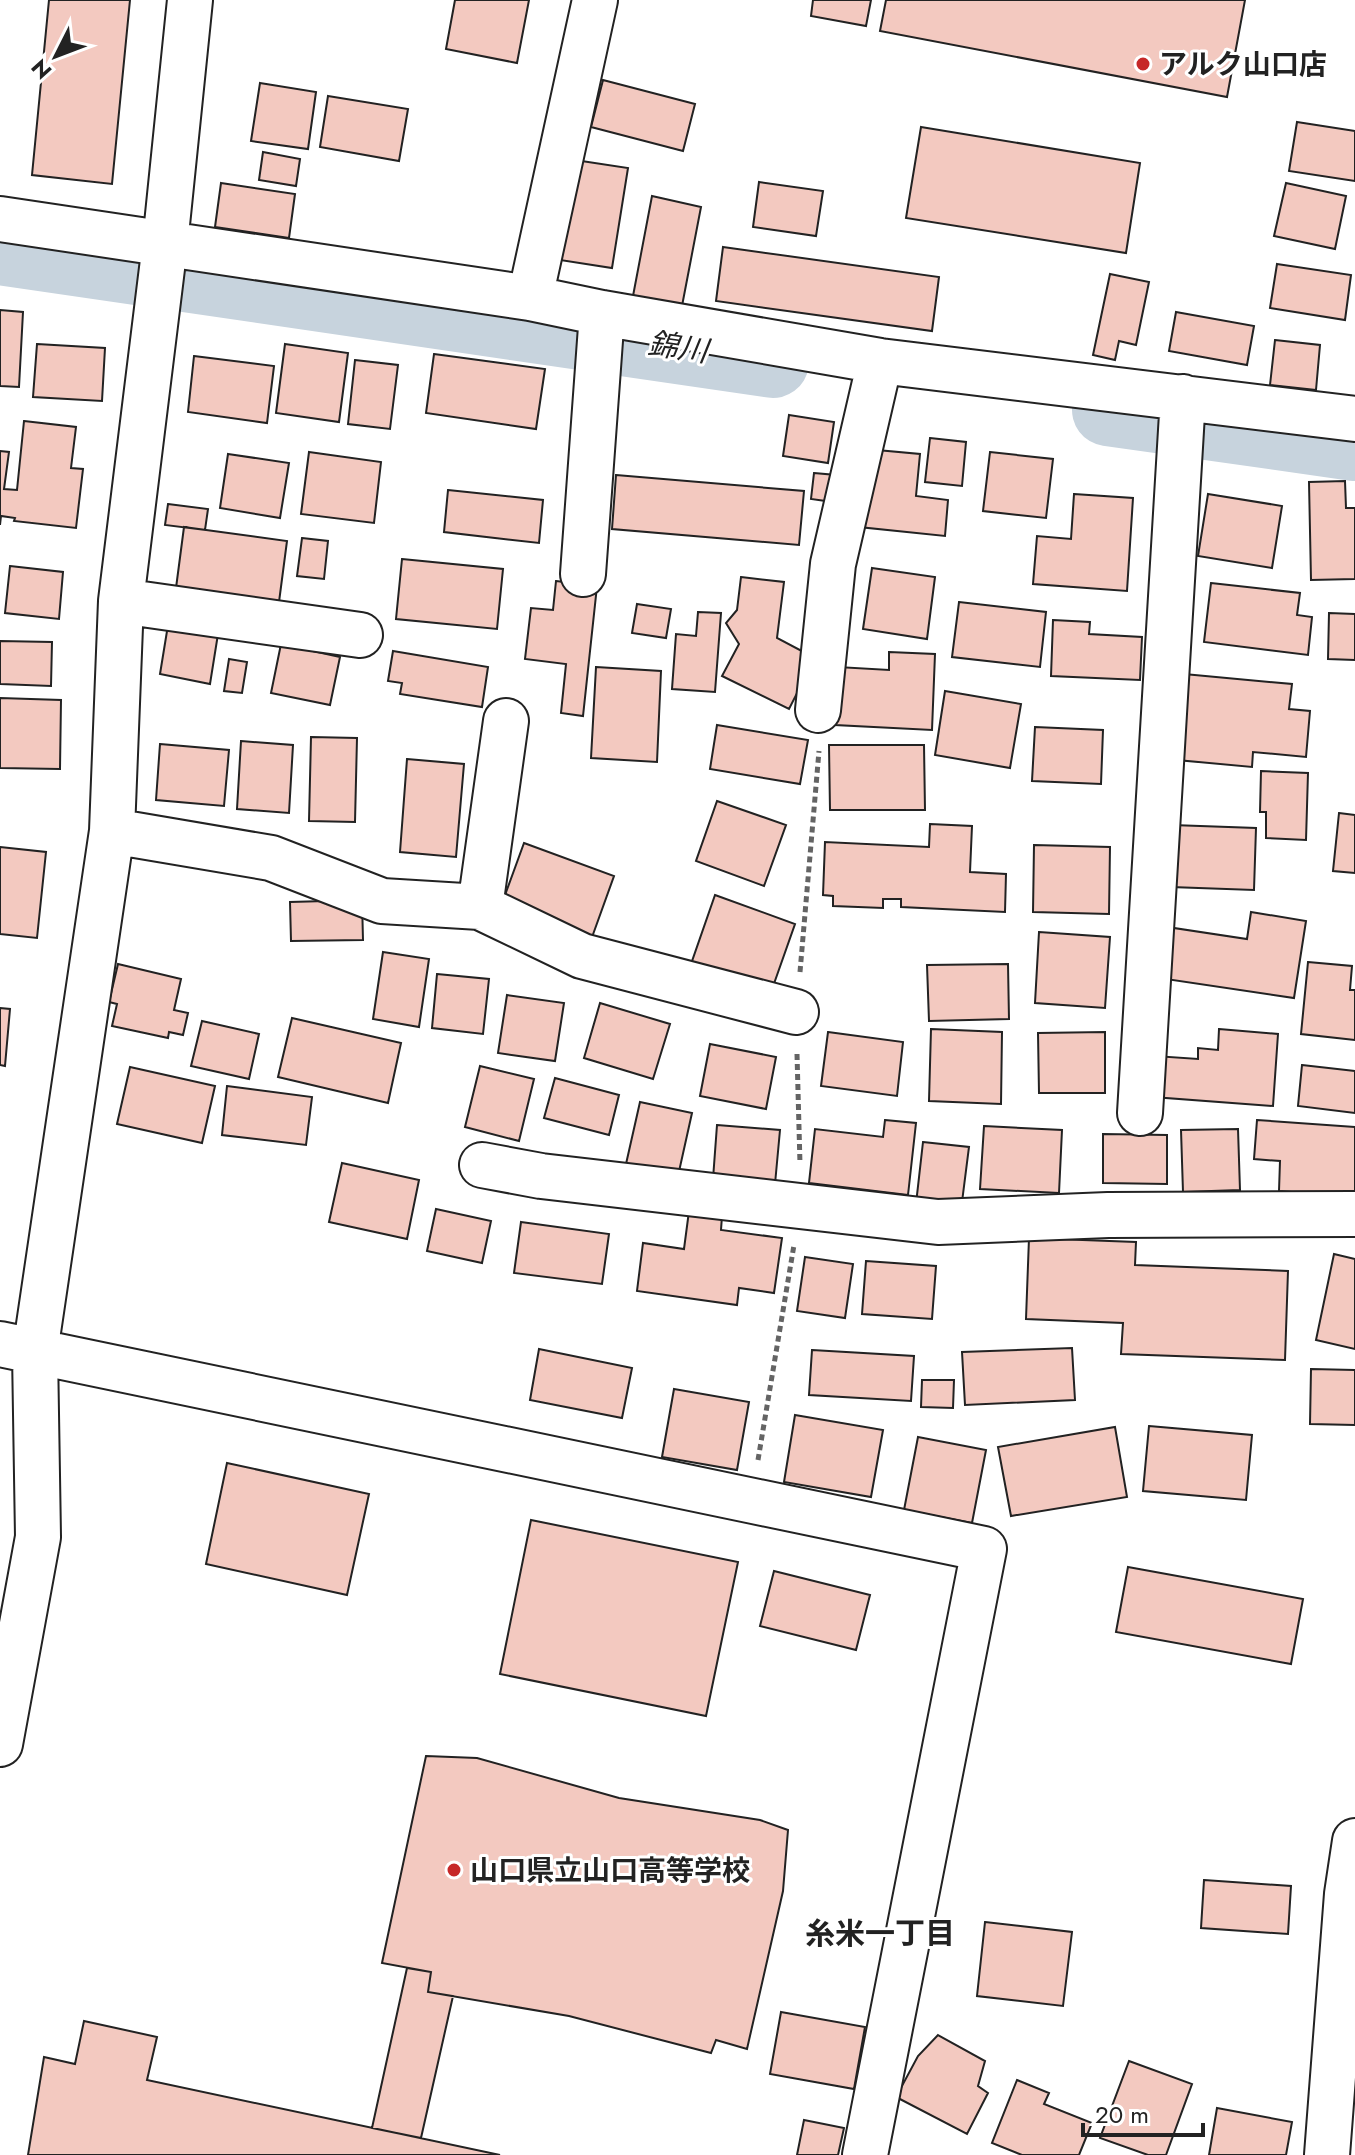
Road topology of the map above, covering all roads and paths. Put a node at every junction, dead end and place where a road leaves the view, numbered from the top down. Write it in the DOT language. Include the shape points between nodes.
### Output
graph roads {
  1 [pos="190,0"];
  2 [pos="595,0"];
  3 [pos="0,219"];
  4 [pos="165,244"];
  5 [pos="530,298"];
  6 [pos="602,313"];
  7 [pos="880,361"];
  8 [pos="1183,397"];
  9 [pos="1355,419"];
  10 [pos="583,574"];
  11 [pos="121,601"];
  12 [pos="360,635"];
  13 [pos="818,710"];
  14 [pos="506,721"];
  15 [pos="112,831"];
  16 [pos="480,907"];
  17 [pos="796,1012"];
  18 [pos="1140,1113"];
  19 [pos="482,1165"];
  20 [pos="801,1206"];
  21 [pos="1355,1214"];
  22 [pos="18,1348"];
  23 [pos="751,1501"];
  24 [pos="0,1744"];
  25 [pos="1355,1841"];
  26 [pos="865,2155"];
  27 [pos="1327,2155"];
  1 -- 4 [label="street"];
  2 -- 5 [label="street"];
  3 -- 4 [label="street"];
  4 -- 5 [label="street"];
  4 -- 11 [label="street"];
  5 -- 6 [label="street"];
  6 -- 7 [label="street"];
  6 -- 10 [label="street"];
  7 -- 8 [label="street"];
  7 -- 13 [label="street" via="833,564"];
  8 -- 9 [label="street"];
  8 -- 18 [label="street"];
  11 -- 12 [label="street"];
  11 -- 15 [label="street"];
  13 -- 17 [label="path"];
  14 -- 16 [label="street"];
  15 -- 16 [label="street" via="271,858 382,901"];
  15 -- 22 [label="street"];
  16 -- 17 [label="street" via="582,956"];
  17 -- 20 [label="path"];
  19 -- 20 [label="street"];
  20 -- 21 [label="street" via="938,1222"];
  20 -- 23 [label="path"];
  22 -- 23 [label="street"];
  22 -- 24 [label="street" via="38,1537"];
  23 -- 26 [label="street" via="984,1549"];
  25 -- 27 [label="street"];
}
